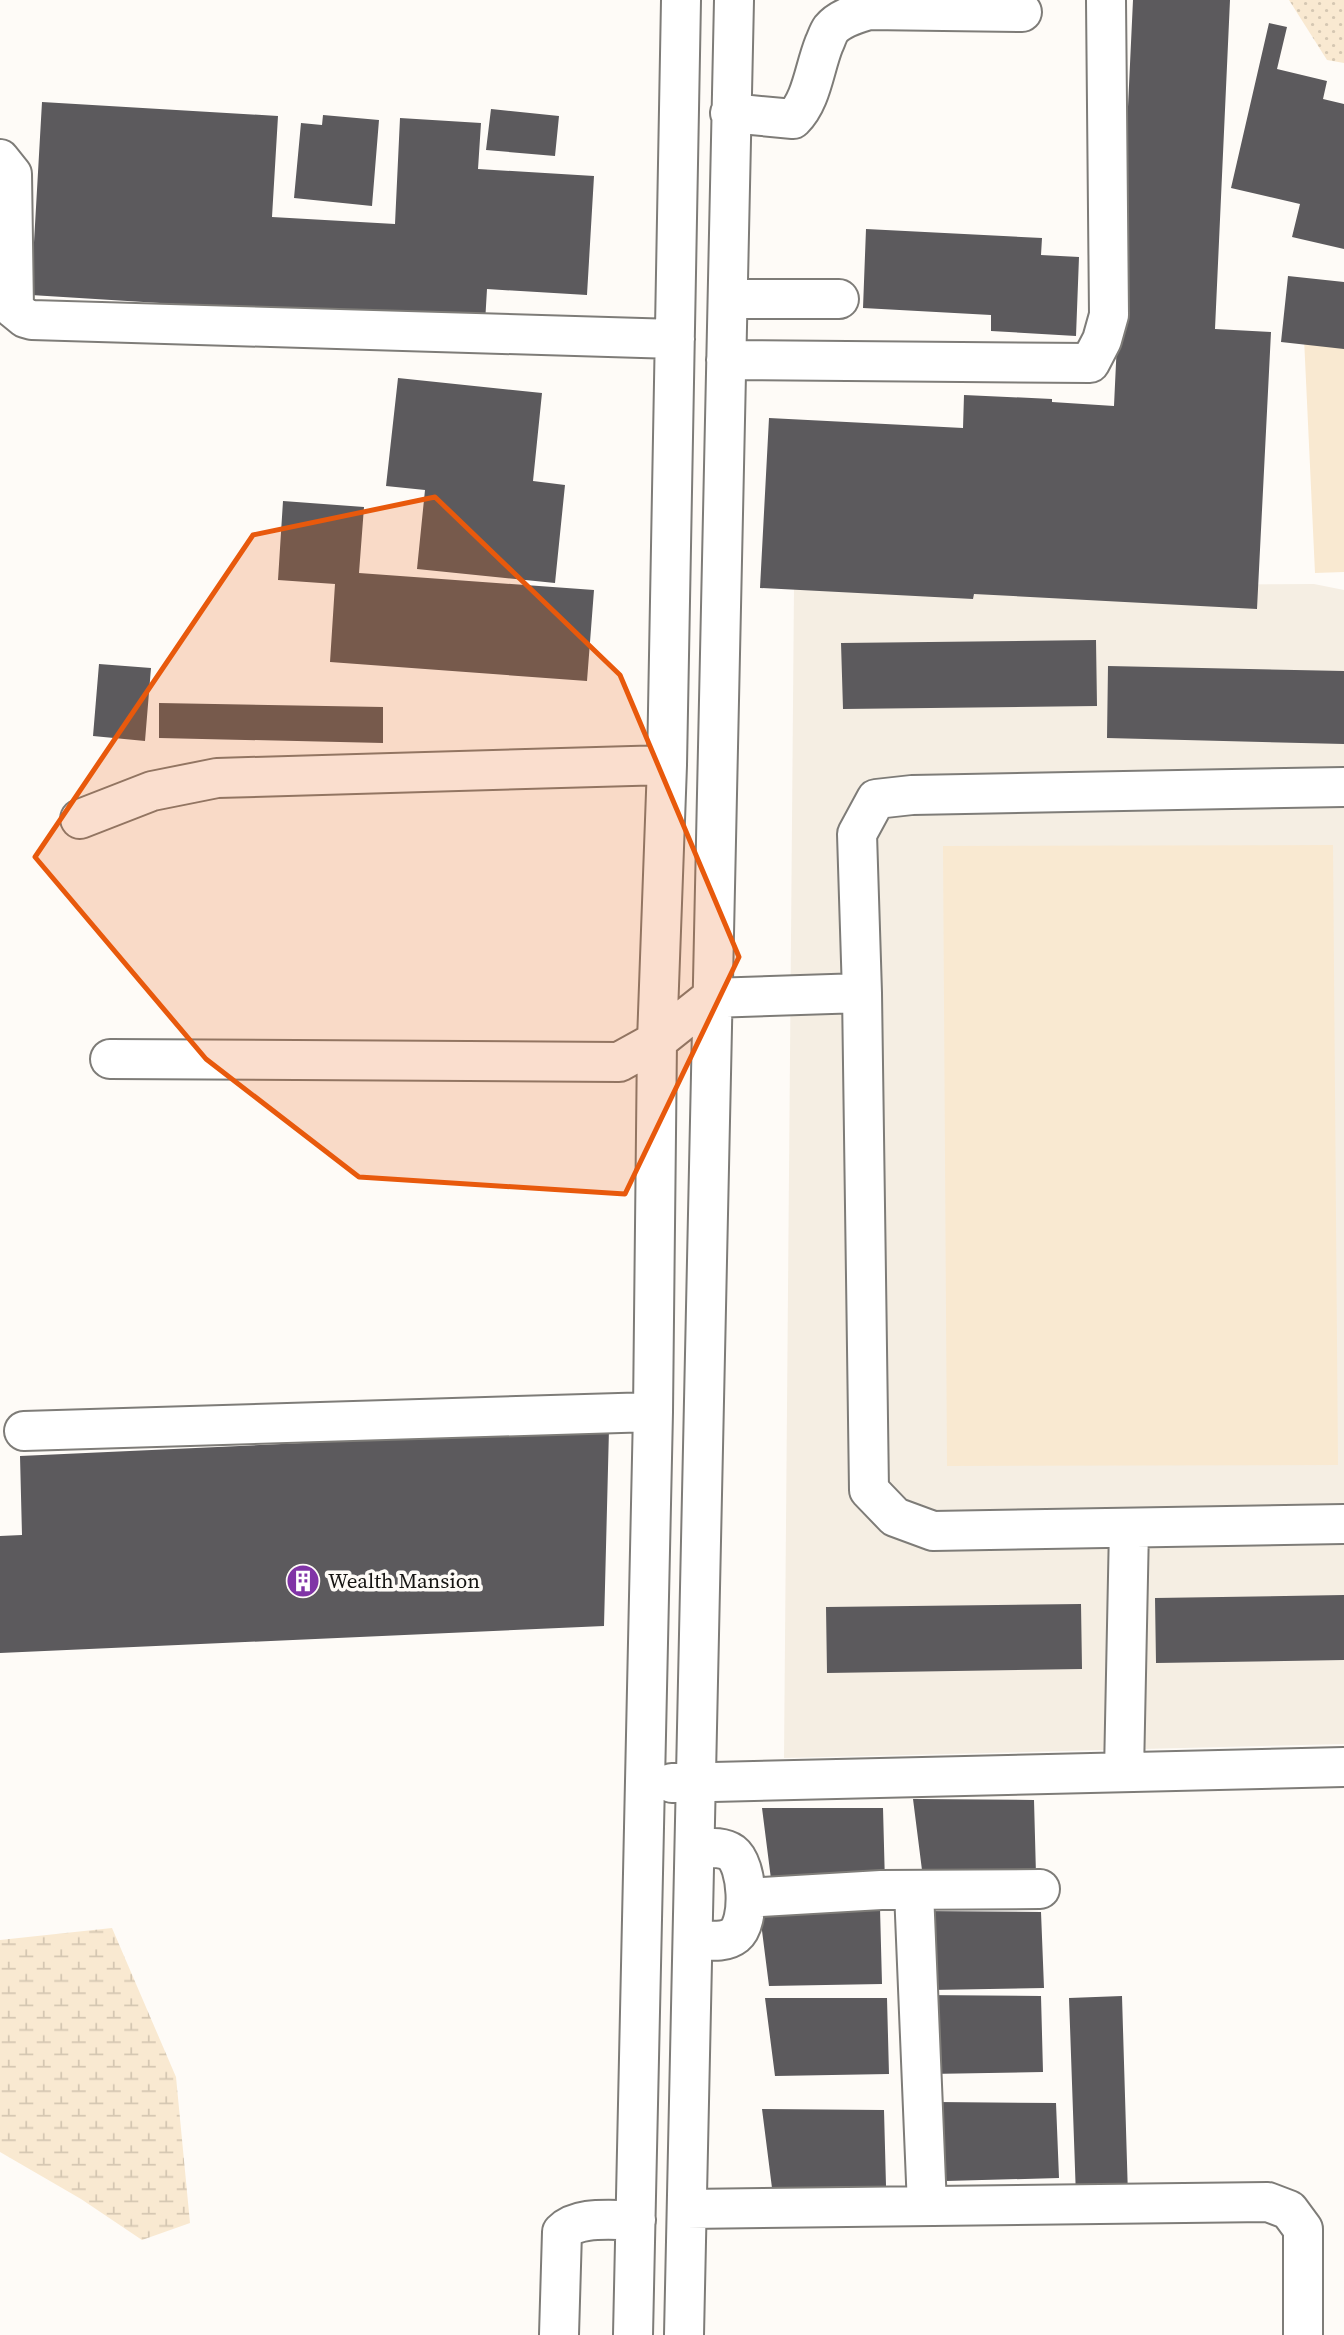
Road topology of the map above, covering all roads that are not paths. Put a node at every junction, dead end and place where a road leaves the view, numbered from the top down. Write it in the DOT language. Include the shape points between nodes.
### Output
graph roads {
  1 [pos="681,0"];
  2 [pos="734,0"];
  3 [pos="1106,0"];
  4 [pos="1022,12"];
  5 [pos="730,113"];
  6 [pos="0,159"];
  7 [pos="728,299"];
  8 [pos="839,299"];
  9 [pos="675,339"];
  10 [pos="726,360"];
  11 [pos="667,765"];
  12 [pos="1344,787"];
  13 [pos="80,819"];
  14 [pos="862,993"];
  15 [pos="711,998"];
  16 [pos="657,1041"];
  17 [pos="110,1059"];
  18 [pos="653,1412"];
  19 [pos="24,1431"];
  20 [pos="1344,1524"];
  21 [pos="1129,1528"];
  22 [pos="1344,1767"];
  23 [pos="1124,1772"];
  24 [pos="696,1782"];
  25 [pos="645,1785"];
  26 [pos="695,1848"];
  27 [pos="1040,1889"];
  28 [pos="914,1891"];
  29 [pos="746,1898"];
  30 [pos="692,1940"];
  31 [pos="927,2206"];
  32 [pos="687,2209"];
  33 [pos="636,2220"];
  34 [pos="559,2335"];
  35 [pos="633,2335"];
  36 [pos="684,2335"];
  37 [pos="1303,2335"];
  1 -- 9 [label="street"];
  2 -- 5 [label="street"];
  3 -- 10 [label="street" via="1109,315 1090,363"];
  4 -- 5 [label="street" via="869,10 847,17 831,29 801,111 793,119"];
  5 -- 7 [label="street"];
  6 -- 9 [label="street" via="12,174 15,309 24,318"];
  7 -- 8 [label="street"];
  7 -- 10 [label="street"];
  9 -- 11 [label="street"];
  10 -- 15 [label="street"];
  11 -- 13 [label="street" via="218,778 152,791"];
  11 -- 16 [label="street"];
  12 -- 14 [label="street" via="876,799 857,834"];
  14 -- 15 [label="street"];
  14 -- 21 [label="street" via="869,1490 895,1517 933,1531"];
  15 -- 16 [label="street"];
  15 -- 24 [label="street"];
  16 -- 17 [label="street" via="619,1062"];
  16 -- 18 [label="street"];
  18 -- 19 [label="street"];
  18 -- 25 [label="street"];
  20 -- 21 [label="street"];
  21 -- 23 [label="street"];
  22 -- 23 [label="street"];
  23 -- 24 [label="street"];
  24 -- 25 [label="street"];
  24 -- 26 [label="street"];
  25 -- 33 [label="street"];
  26 -- 29 [label="street" via="718,1848 740,1861"];
  26 -- 30 [label="street"];
  27 -- 28 [label="street"];
  28 -- 29 [label="street"];
  28 -- 31 [label="street"];
  29 -- 30 [label="street" via="743,1926 734,1936 720,1941"];
  30 -- 32 [label="street"];
  31 -- 32 [label="street"];
  31 -- 37 [label="street" via="1268,2202 1289,2210 1303,2229"];
  32 -- 36 [label="street"];
  33 -- 34 [label="street" via="569,2224 562,2232"];
  33 -- 35 [label="street"];
}
